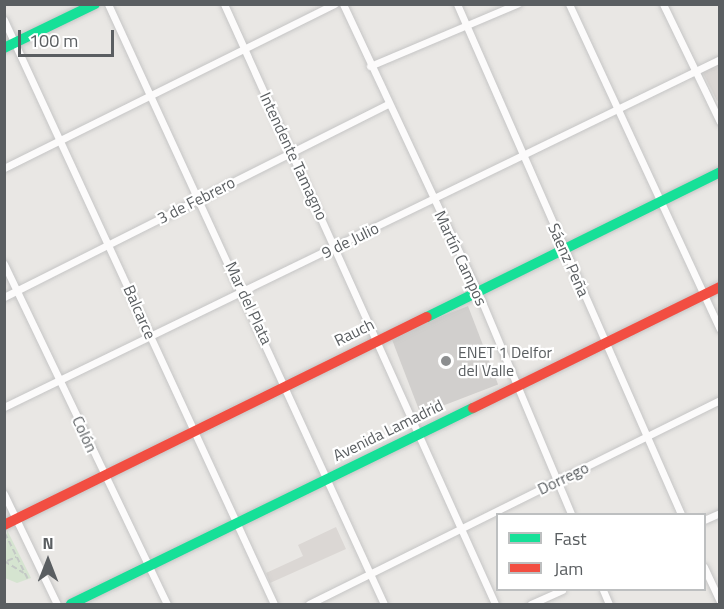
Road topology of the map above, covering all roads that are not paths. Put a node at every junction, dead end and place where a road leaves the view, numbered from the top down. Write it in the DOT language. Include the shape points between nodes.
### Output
graph roads {
  1 [pos="94,4"];
  2 [pos="108,4"];
  3 [pos="224,4"];
  4 [pos="334,4"];
  5 [pos="343,4"];
  6 [pos="458,4"];
  7 [pos="517,4"];
  8 [pos="569,4"];
  9 [pos="663,4"];
  10 [pos="4,20"];
  11 [pos="466,25"];
  12 [pos="10,46"];
  13 [pos="245,49"];
  14 [pos="720,59"];
  15 [pos="370,66"];
  16 [pos="695,71"];
  17 [pos="151,94"];
  18 [pos="388,104"];
  19 [pos="618,109"];
  20 [pos="720,122"];
  21 [pos="59,139"];
  22 [pos="292,152"];
  23 [pos="524,155"];
  24 [pos="4,168"];
  25 [pos="720,172"];
  26 [pos="199,199"];
  27 [pos="434,199"];
  28 [pos="661,201"];
  29 [pos="109,244"];
  30 [pos="336,248"];
  31 [pos="564,248"];
  32 [pos="4,264"];
  33 [pos="720,286"];
  34 [pos="477,290"];
  35 [pos="17,291"];
  36 [pos="245,293"];
  37 [pos="704,294"];
  38 [pos="4,297"];
  39 [pos="720,329"];
  40 [pos="377,337"];
  41 [pos="151,338"];
  42 [pos="605,340"];
  43 [pos="60,381"];
  44 [pos="285,383"];
  45 [pos="515,384"];
  46 [pos="720,400"];
  47 [pos="4,407"];
  48 [pos="190,428"];
  49 [pos="420,432"];
  50 [pos="647,437"];
  51 [pos="102,472"];
  52 [pos="327,477"];
  53 [pos="556,480"];
  54 [pos="4,494"];
  55 [pos="571,513"];
  56 [pos="681,513"];
  57 [pos="720,513"];
  58 [pos="17,519"];
  59 [pos="706,520"];
  60 [pos="234,521"];
  61 [pos="4,525"];
  62 [pos="462,529"];
  63 [pos="148,566"];
  64 [pos="706,569"];
  65 [pos="371,574"];
  66 [pos="560,591"];
  67 [pos="720,602"];
  68 [pos="57,604"];
  69 [pos="71,604"];
  70 [pos="167,604"];
  71 [pos="274,604"];
  72 [pos="309,604"];
  73 [pos="384,604"];
  74 [pos="495,604"];
  75 [pos="531,604"];
  1 -- 12 [label="main road"];
  2 -- 17 [label="street, Mar del Plata"];
  3 -- 13 [label="street, Intendente Tamagno"];
  4 -- 13 [label="street"];
  5 -- 15 [label="street, Martín Campos"];
  6 -- 11 [label="street, Sáenz Peña"];
  7 -- 11 [label="street"];
  8 -- 19 [label="street"];
  9 -- 16 [label="street"];
  10 -- 12 [label="street, Balcarce"];
  11 -- 15 [label="street"];
  11 -- 23 [label="street, Sáenz Peña"];
  12 -- 21 [label="street, Balcarce"];
  13 -- 17 [label="street"];
  13 -- 22 [label="street, Intendente Tamagno"];
  14 -- 16 [label="street, 9 de Julio"];
  15 -- 18 [label="street, Martín Campos"];
  16 -- 19 [label="street, 9 de Julio"];
  16 -- 20 [label="street"];
  17 -- 21 [label="street"];
  17 -- 26 [label="street, Mar del Plata"];
  18 -- 22 [label="street, 3 de Febrero"];
  18 -- 27 [label="street, Martín Campos"];
  19 -- 23 [label="street, 9 de Julio"];
  19 -- 28 [label="street"];
  21 -- 24 [label="street"];
  21 -- 29 [label="street, Balcarce"];
  22 -- 26 [label="street, 3 de Febrero"];
  22 -- 30 [label="street, Intendente Tamagno"];
  23 -- 27 [label="street, 9 de Julio"];
  23 -- 31 [label="street, Sáenz Peña"];
  25 -- 28 [label="main road, Rauch"];
  26 -- 29 [label="street, 3 de Febrero"];
  26 -- 36 [label="street, Mar del Plata"];
  27 -- 30 [label="street, 9 de Julio"];
  27 -- 34 [label="street, Martín Campos"];
  28 -- 31 [label="main road, Rauch"];
  28 -- 37 [label="street"];
  29 -- 35 [label="street, 3 de Febrero"];
  29 -- 41 [label="street, Balcarce"];
  30 -- 36 [label="street, 9 de Julio"];
  30 -- 40 [label="street, Intendente Tamagno"];
  31 -- 34 [label="main road, Rauch"];
  31 -- 42 [label="street, Sáenz Peña"];
  32 -- 35 [label="street, Colón"];
  33 -- 37 [label="main road, Avenida Lamadrid"];
  34 -- 40 [label="main road, Rauch"];
  34 -- 45 [label="street, Martín Campos"];
  35 -- 38 [label="street, 3 de Febrero"];
  35 -- 43 [label="street, Colón"];
  36 -- 41 [label="street, 9 de Julio"];
  36 -- 44 [label="street, Mar del Plata"];
  37 -- 39 [label="street"];
  37 -- 42 [label="main road, Avenida Lamadrid"];
  40 -- 44 [label="main road, Rauch"];
  40 -- 49 [label="street, Intendente Tamagno"];
  41 -- 43 [label="street, 9 de Julio"];
  41 -- 48 [label="street, Balcarce"];
  42 -- 45 [label="main road, Avenida Lamadrid"];
  42 -- 50 [label="street, Sáenz Peña"];
  43 -- 47 [label="street, 9 de Julio"];
  43 -- 51 [label="street, Colón"];
  44 -- 48 [label="main road, Rauch"];
  44 -- 52 [label="street, Mar del Plata"];
  45 -- 49 [label="main road, Avenida Lamadrid"];
  45 -- 53 [label="street, Martín Campos"];
  46 -- 50 [label="street, Dorrego"];
  48 -- 51 [label="main road, Rauch"];
  48 -- 60 [label="street, Balcarce"];
  49 -- 52 [label="main road, Avenida Lamadrid"];
  49 -- 62 [label="street, Intendente Tamagno"];
  50 -- 53 [label="street, Dorrego"];
  50 -- 56 [label="street, Sáenz Peña"];
  51 -- 58 [label="main road, Rauch"];
  51 -- 63 [label="street, Colón"];
  52 -- 60 [label="main road, Avenida Lamadrid"];
  52 -- 65 [label="street, Mar del Plata"];
  53 -- 55 [label="street, Martín Campos"];
  53 -- 62 [label="street, Dorrego"];
  54 -- 58 [label="street"];
  57 -- 59 [label="street"];
  58 -- 61 [label="main road, Rauch"];
  58 -- 68 [label="street"];
  60 -- 63 [label="main road, Avenida Lamadrid"];
  60 -- 71 [label="street, Balcarce"];
  62 -- 65 [label="street, Dorrego"];
  62 -- 74 [label="street, Intendente Tamagno"];
  63 -- 69 [label="main road, Avenida Lamadrid"];
  63 -- 70 [label="street, Colón"];
  64 -- 67 [label="street"];
  65 -- 72 [label="street, Dorrego"];
  65 -- 73 [label="street, Mar del Plata"];
  66 -- 75 [label="street"];
}
